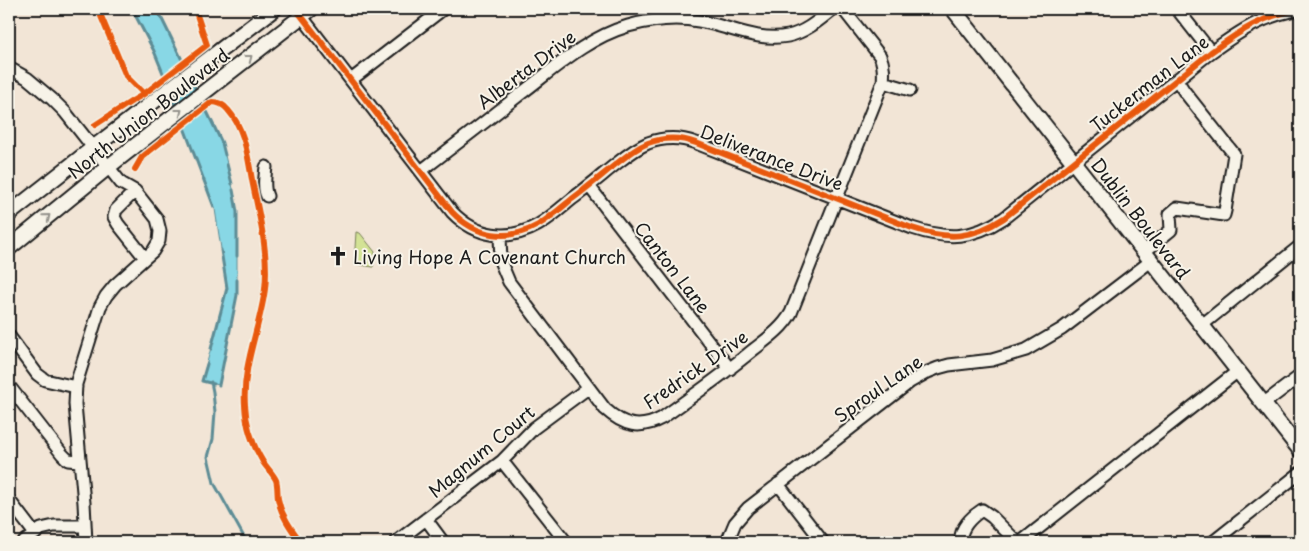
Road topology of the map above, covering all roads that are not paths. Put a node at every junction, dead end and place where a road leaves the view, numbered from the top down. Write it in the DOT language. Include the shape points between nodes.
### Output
graph roads {
  1 [pos="274,9"];
  2 [pos="443,9"];
  3 [pos="833,9"];
  4 [pos="843,9"];
  5 [pos="953,9"];
  6 [pos="1177,9"];
  7 [pos="1294,9"];
  8 [pos="303,11"];
  9 [pos="1211,52"];
  10 [pos="9,68"];
  11 [pos="351,80"];
  12 [pos="1177,80"];
  13 [pos="883,82"];
  14 [pos="910,90"];
  15 [pos="93,148"];
  16 [pos="1074,162"];
  17 [pos="108,167"];
  18 [pos="266,167"];
  19 [pos="421,171"];
  20 [pos="589,186"];
  21 [pos="135,192"];
  22 [pos="267,196"];
  23 [pos="837,198"];
  24 [pos="9,214"];
  25 [pos="500,235"];
  26 [pos="1300,246"];
  27 [pos="9,248"];
  28 [pos="1148,256"];
  29 [pos="145,258"];
  30 [pos="1202,325"];
  31 [pos="9,336"];
  32 [pos="730,369"];
  33 [pos="1238,371"];
  34 [pos="1300,376"];
  35 [pos="9,386"];
  36 [pos="76,387"];
  37 [pos="588,388"];
  38 [pos="1264,404"];
  39 [pos="1300,450"];
  40 [pos="502,460"];
  41 [pos="79,461"];
  42 [pos="1300,473"];
  43 [pos="778,484"];
  44 [pos="9,500"];
  45 [pos="426,519"];
  46 [pos="85,526"];
  47 [pos="35,534"];
  48 [pos="24,542"];
  49 [pos="86,542"];
  50 [pos="396,542"];
  51 [pos="443,542"];
  52 [pos="566,542"];
  53 [pos="727,542"];
  54 [pos="823,542"];
  55 [pos="960,542"];
  56 [pos="1017,542"];
  57 [pos="1021,542"];
  58 [pos="1213,542"];
  1 -- 15 [label="main road, North Union Boulevard"];
  2 -- 11 [label="street"];
  3 -- 19 [label="street, Alberta Drive" via="798,33 777,37 688,20 656,20 612,31 577,50"];
  4 -- 13 [label="street" via="880,56"];
  5 -- 16 [label="main road, Dublin Boulevard"];
  6 -- 9 [label="street"];
  7 -- 9 [label="street, Tuckerman Lane" via="1247,27"];
  8 -- 11 [label="street, Deliverance Drive"];
  17 -- 8 [label="main road, North Union Boulevard, one-way"];
  9 -- 12 [label="street, Tuckerman Lane"];
  10 -- 15 [label="street" via="52,99"];
  11 -- 19 [label="street, Deliverance Drive"];
  12 -- 16 [label="street, Tuckerman Lane"];
  12 -- 28 [label="street, Sproul Lane" via="1234,154 1225,212 1224,215 1177,208 1170,214 1172,230"];
  13 -- 14 [label="street"];
  13 -- 23 [label="street, Fredrick Drive"];
  15 -- 17 [label="street"];
  15 -- 24 [label="main road, North Union Boulevard"];
  16 -- 23 [label="street, Deliverance Drive" via="994,225 962,236 927,233"];
  16 -- 28 [label="main road, Dublin Boulevard"];
  17 -- 21 [label="street" via="120,183"];
  27 -- 17 [label="main road, North Union Boulevard, one-way"];
  18 -- 22 [label="street"];
  19 -- 25 [label="street, Deliverance Drive" via="460,220 478,231"];
  20 -- 23 [label="street, Deliverance Drive" via="640,147 660,139 684,138"];
  20 -- 25 [label="street, Deliverance Drive" via="537,226"];
  20 -- 32 [label="street, Canton Lane"];
  21 -- 29 [label="street" via="156,218 160,231 159,241"];
  21 -- 29 [label="street" via="114,216"];
  23 -- 32 [label="street, Fredrick Drive" via="787,320"];
  25 -- 37 [label="street, Fredrick Drive" via="501,262 508,282"];
  26 -- 30 [label="street"];
  28 -- 30 [label="main road, Dublin Boulevard"];
  28 -- 43 [label="street, Sproul Lane" via="1062,329 1032,347 992,360 944,366 918,377"];
  29 -- 36 [label="street" via="115,286 100,307"];
  30 -- 33 [label="main road, Dublin Boulevard"];
  31 -- 36 [label="street" via="37,374 45,380"];
  32 -- 37 [label="street, Fredrick Drive" via="662,418 646,425 630,424 612,416"];
  33 -- 38 [label="main road, Dublin Boulevard"];
  33 -- 57 [label="street"];
  34 -- 38 [label="street"];
  35 -- 41 [label="street" via="62,454 68,460"];
  36 -- 41 [label="street"];
  37 -- 40 [label="street, Magnum Court" via="534,428"];
  38 -- 39 [label="main road, Dublin Boulevard"];
  40 -- 45 [label="street, Magnum Court"];
  40 -- 52 [label="street"];
  41 -- 46 [label="street"];
  42 -- 58 [label="street"];
  43 -- 53 [label="street, Sproul Lane" via="740,516"];
  43 -- 54 [label="street"];
  44 -- 47 [label="street"];
  45 -- 50 [label="street, Magnum Court"];
  45 -- 51 [label="street"];
  46 -- 47 [label="street" via="54,526"];
  46 -- 49 [label="street"];
  47 -- 48 [label="street"];
  55 -- 56 [label="street" via="971,518 982,510"];
}
